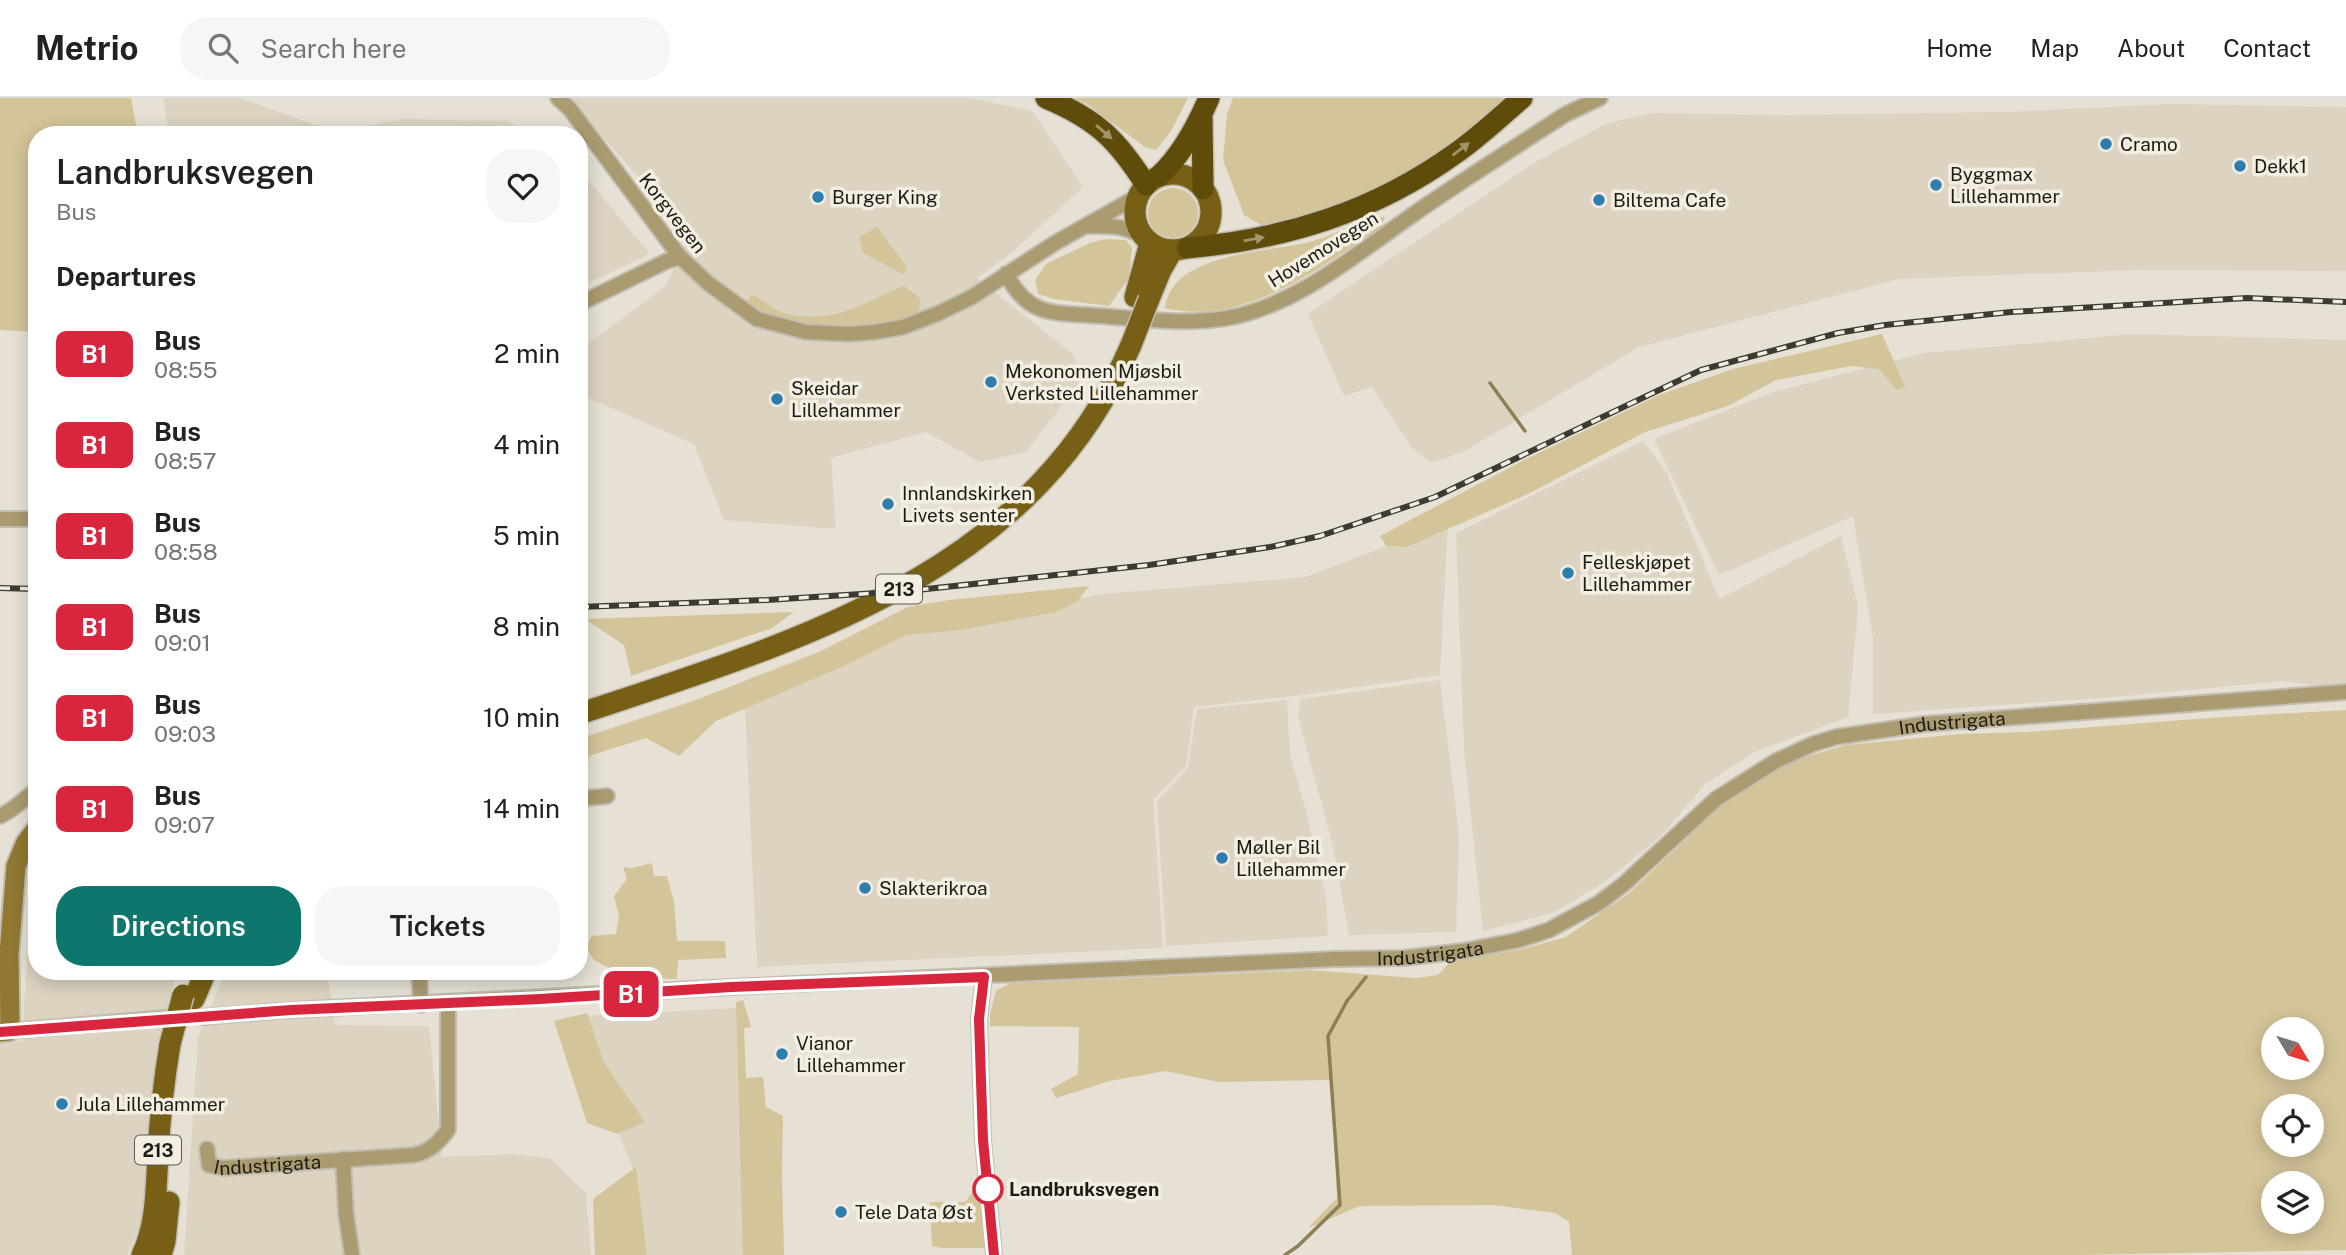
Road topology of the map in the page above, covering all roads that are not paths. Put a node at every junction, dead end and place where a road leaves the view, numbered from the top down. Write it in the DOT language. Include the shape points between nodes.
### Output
graph roads {
  1 [pos="558,98"];
  2 [pos="1046,98"];
  3 [pos="1522,98"];
  4 [pos="1600,98"];
  5 [pos="1206,105"];
  6 [pos="583,126"];
  7 [pos="588,132"];
  8 [pos="1148,186"];
  9 [pos="1203,190"];
  10 [pos="1088,226"];
  11 [pos="1148,241"];
  12 [pos="1180,249"];
  13 [pos="680,257"];
  14 [pos="1006,274"];
  15 [pos="1142,298"];
  16 [pos="588,300"];
  17 [pos="1124,344"];
  18 [pos="0,519"];
  19 [pos="28,519"];
  20 [pos="2346,692"];
  21 [pos="588,698"];
  22 [pos="588,711"];
  23 [pos="28,796"];
  24 [pos="607,796"];
  25 [pos="588,798"];
  26 [pos="0,816"];
  27 [pos="28,839"];
  28 [pos="984,977"];
  29 [pos="192,980"];
  30 [pos="202,980"];
  31 [pos="420,980"];
  32 [pos="447,1003"];
  33 [pos="193,1004"];
  34 [pos="421,1005"];
  35 [pos="164,1018"];
  36 [pos="5,1031"];
  37 [pos="176,1045"];
  38 [pos="207,1149"];
  39 [pos="343,1159"];
  40 [pos="142,1255"];
  41 [pos="161,1255"];
  42 [pos="352,1255"];
  43 [pos="994,1255"];
  1 -- 6 [label="street, Korgvegen"];
  2 -- 8 [label="highway, one-way" via="1088,118 1107,134"];
  12 -- 3 [label="highway, one-way" via="1288,232 1368,205 1457,153"];
  4 -- 14 [label="street, Hovemovegen" via="1566,114 1315,281 1248,313 1200,321 1050,311 1021,298"];
  5 -- 8 [label="highway" via="1174,163"];
  5 -- 9 [label="highway"];
  7 -- 13 [label="street, Korgvegen"];
  8 -- 9 [label="main road" via="1180,175"];
  8 -- 10 [label="street, Korgvegen"];
  8 -- 11 [label="main road" via="1135,219"];
  9 -- 12 [label="main road, 213" via="1211,211 1208,227 1200,240"];
  10 -- 11 [label="street" via="1126,227"];
  10 -- 14 [label="street, Korgvegen"];
  11 -- 12 [label="main road" via="1158,248"];
  11 -- 15 [label="main road, 213"];
  12 -- 15 [label="main road, 213"];
  13 -- 14 [label="street, Korgvegen" via="757,319 827,334 903,327 949,309"];
  13 -- 16 [label="street"];
  15 -- 17 [label="main road, 213"];
  17 -- 21 [label="main road, 213" via="1043,466 989,515 937,552 855,600 786,631"];
  17 -- 22 [label="main road, 213" via="1096,413 1051,474 996,524 943,562 861,610 790,642"];
  18 -- 19 [label="street"];
  20 -- 28 [label="street, Industrigata" via="1925,724 1813,744 1716,799 1599,902 1549,930 1519,940 1403,958"];
  23 -- 26 [label="street"];
  24 -- 25 [label="street"];
  27 -- 36 [label="street" via="16,866"];
  28 -- 32 [label="street, Industrigata"];
  28 -- 43 [label="street" via="979,1019 983,1140"];
  29 -- 33 [label="main road, 213"];
  30 -- 33 [label="main road, 213"];
  31 -- 34 [label="street"];
  32 -- 34 [label="street, Industrigata"];
  32 -- 39 [label="street, Industrigata" via="448,1130 426,1152"];
  33 -- 34 [label="street, Industrigata" via="291,1010"];
  33 -- 37 [label="main road, 213, bridge"];
  35 -- 36 [label="street"];
  37 -- 40 [label="main road, 213" via="160,1115 150,1237"];
  37 -- 41 [label="main road, 213" via="167,1226"];
  38 -- 39 [label="street, Industrigata" via="209,1165 223,1168"];
  39 -- 42 [label="street, Industrigata"];
}
